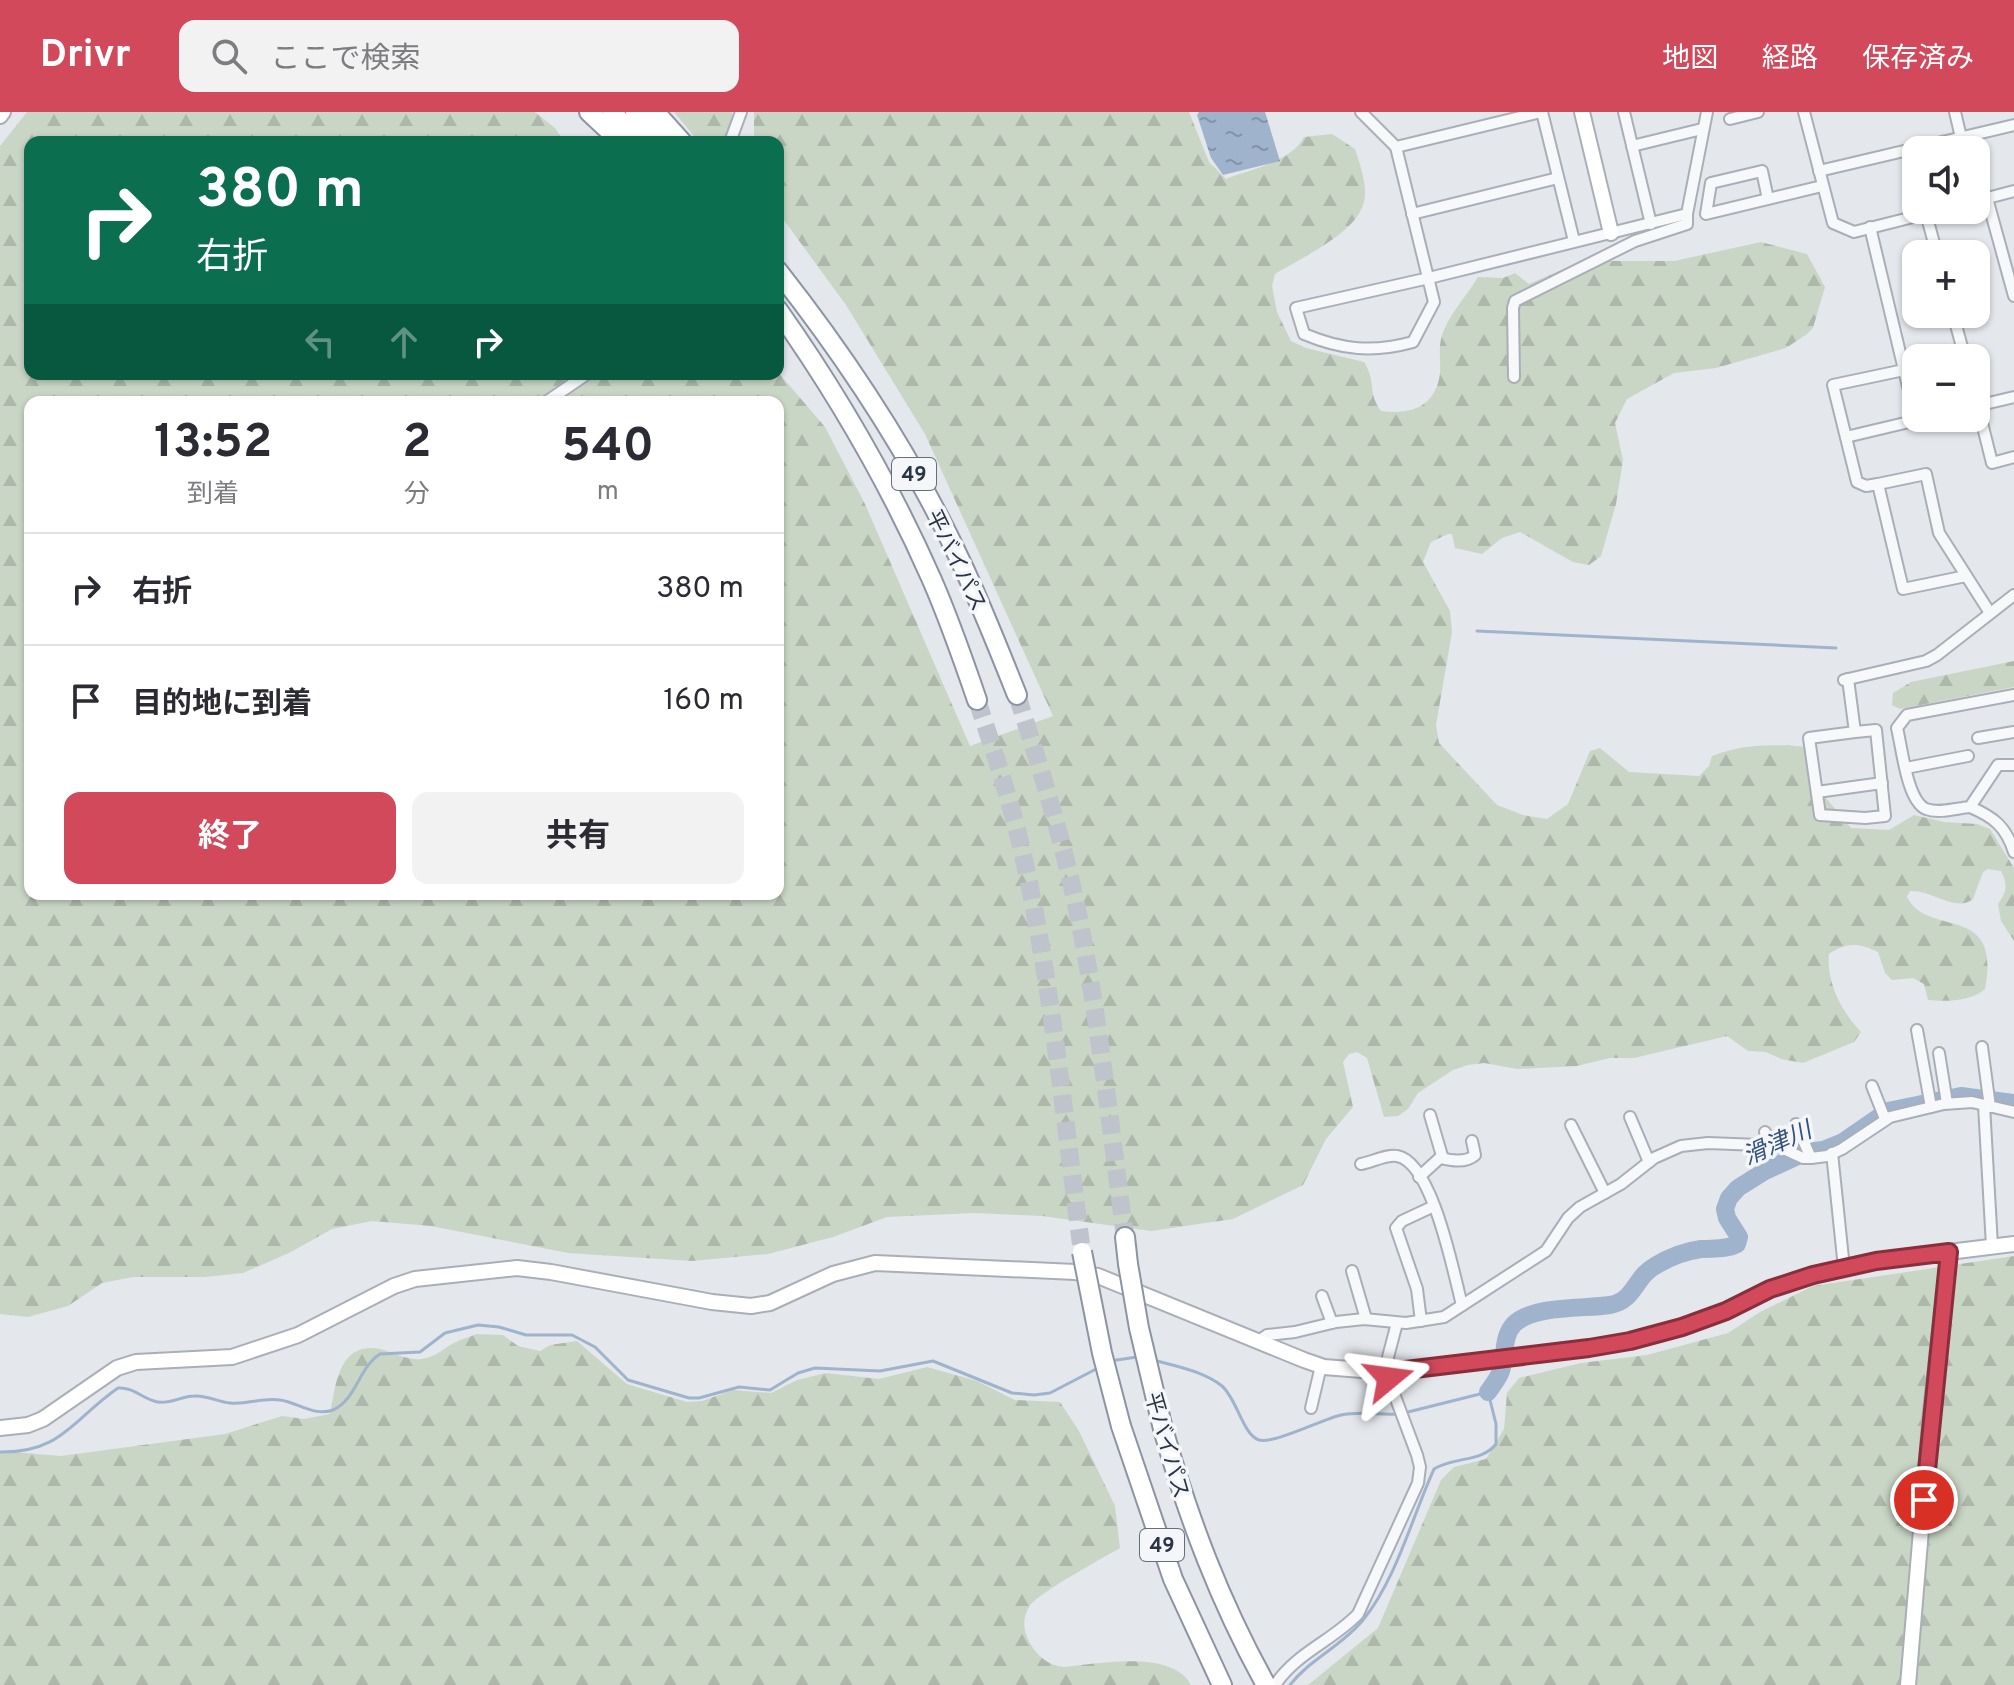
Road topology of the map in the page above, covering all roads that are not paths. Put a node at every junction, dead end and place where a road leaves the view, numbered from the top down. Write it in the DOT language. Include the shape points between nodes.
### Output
graph roads {
  1 [pos="589,112"];
  2 [pos="612,112"];
  3 [pos="635,112"];
  4 [pos="655,112"];
  5 [pos="741,112"];
  6 [pos="1361,112"];
  7 [pos="1541,112"];
  8 [pos="1582,112"];
  9 [pos="1624,112"];
  10 [pos="1707,112"];
  11 [pos="1758,112"];
  12 [pos="1804,112"];
  13 [pos="1955,112"];
  14 [pos="1730,119"];
  15 [pos="2014,125"];
  16 [pos="1702,129"];
  17 [pos="615,136"];
  18 [pos="634,136"];
  19 [pos="658,136"];
  20 [pos="677,136"];
  21 [pos="732,136"];
  22 [pos="1961,136"];
  23 [pos="1984,136"];
  24 [pos="1632,146"];
  25 [pos="1396,147"];
  26 [pos="1902,155"];
  27 [pos="1819,171"];
  28 [pos="1558,178"];
  29 [pos="1822,186"];
  30 [pos="2014,191"];
  31 [pos="1990,196"];
  32 [pos="1768,199"];
  33 [pos="1412,214"];
  34 [pos="1687,214"];
  35 [pos="1902,220"];
  36 [pos="1651,224"];
  37 [pos="1988,224"];
  38 [pos="1870,227"];
  39 [pos="1611,233"];
  40 [pos="1574,241"];
  41 [pos="784,268"];
  42 [pos="1429,278"];
  43 [pos="784,279"];
  44 [pos="2014,296"];
  45 [pos="784,320"];
  46 [pos="1902,362"];
  47 [pos="1902,370"];
  48 [pos="1514,377"];
  49 [pos="578,380"];
  50 [pos="555,396"];
  51 [pos="2014,397"];
  52 [pos="1990,402"];
  53 [pos="1902,424"];
  54 [pos="1984,432"];
  55 [pos="891,435"];
  56 [pos="1846,437"];
  57 [pos="2014,457"];
  58 [pos="1878,484"];
  59 [pos="1966,576"];
  60 [pos="2014,595"];
  61 [pos="1990,613"];
  62 [pos="1017,695"];
  63 [pos="2014,695"];
  64 [pos="977,700"];
  65 [pos="1855,732"];
  66 [pos="2014,732"];
  67 [pos="1978,738"];
  68 [pos="1968,756"];
  69 [pos="2014,765"];
  70 [pos="1906,768"];
  71 [pos="1882,783"];
  72 [pos="1817,792"];
  73 [pos="1970,807"];
  74 [pos="2014,852"];
  75 [pos="1917,1030"];
  76 [pos="1982,1047"];
  77 [pos="1939,1053"];
  78 [pos="1872,1086"];
  79 [pos="1947,1103"];
  80 [pos="1987,1106"];
  81 [pos="1931,1107"];
  82 [pos="2014,1112"];
  83 [pos="1430,1115"];
  84 [pos="1630,1117"];
  85 [pos="1885,1119"];
  86 [pos="1796,1124"];
  87 [pos="1571,1125"];
  88 [pos="1765,1132"];
  89 [pos="1472,1141"];
  90 [pos="1770,1146"];
  91 [pos="1832,1153"];
  92 [pos="1441,1158"];
  93 [pos="1811,1158"];
  94 [pos="1649,1162"];
  95 [pos="1361,1164"];
  96 [pos="1419,1177"];
  97 [pos="1605,1193"];
  98 [pos="1434,1206"];
  99 [pos="1125,1237"];
  100 [pos="2014,1244"];
  101 [pos="1992,1246"];
  102 [pos="1081,1248"];
  103 [pos="1949,1252"];
  104 [pos="1844,1268"];
  105 [pos="1352,1271"];
  106 [pos="1322,1296"];
  107 [pos="1462,1305"];
  108 [pos="1366,1319"];
  109 [pos="1421,1321"];
  110 [pos="1332,1323"];
  111 [pos="1397,1323"];
  112 [pos="1257,1342"];
  113 [pos="1321,1366"];
  114 [pos="1389,1372"];
  115 [pos="1311,1408"];
  116 [pos="0,1428"];
  117 [pos="1222,1685"];
  118 [pos="1266,1685"];
  119 [pos="1275,1685"];
  120 [pos="1908,1685"];
  1 -- 17 [label="highway"];
  2 -- 18 [label="highway"];
  3 -- 19 [label="highway"];
  4 -- 20 [label="highway"];
  5 -- 21 [label="street"];
  6 -- 25 [label="street"];
  7 -- 25 [label="street"];
  7 -- 28 [label="street"];
  8 -- 39 [label="street"];
  9 -- 24 [label="street"];
  10 -- 16 [label="street"];
  11 -- 14 [label="street"];
  12 -- 27 [label="street"];
  13 -- 22 [label="street"];
  15 -- 23 [label="street"];
  16 -- 24 [label="street"];
  16 -- 34 [label="street"];
  24 -- 36 [label="street"];
  25 -- 33 [label="street"];
  26 -- 27 [label="street"];
  27 -- 29 [label="street"];
  28 -- 33 [label="street"];
  28 -- 40 [label="street"];
  29 -- 32 [label="street"];
  29 -- 38 [label="street" via="1833,223 1854,232"];
  30 -- 31 [label="street"];
  32 -- 32 [label="street" via="1744,205 1706,214 1711,183 1762,171"];
  33 -- 42 [label="street"];
  34 -- 36 [label="street"];
  34 -- 48 [label="street" via="1687,224 1635,241 1515,301"];
  35 -- 38 [label="street"];
  36 -- 39 [label="street"];
  37 -- 44 [label="street"];
  38 -- 46 [label="street"];
  39 -- 40 [label="street"];
  40 -- 42 [label="street"];
  41 -- 55 [label="highway" via="847,358"];
  42 -- 42 [label="street" via="1434,302 1413,342 1371,350 1320,340 1304,334 1300,325 1296,308"];
  43 -- 55 [label="highway, 平バイパス / 49"];
  45 -- 64 [label="highway, 平バイパス / 49" via="849,418 914,540"];
  47 -- 56 [label="street" via="1833,385"];
  49 -- 50 [label="street"];
  51 -- 52 [label="street"];
  53 -- 56 [label="street"];
  54 -- 57 [label="street" via="1992,463"];
  55 -- 62 [label="highway, 平バイパス / 49" via="959,558"];
  56 -- 58 [label="street" via="1857,482"];
  58 -- 59 [label="street" via="1926,474 1939,533"];
  58 -- 59 [label="street" via="1903,589"];
  59 -- 61 [label="street"];
  60 -- 61 [label="street"];
  61 -- 65 [label="street" via="1926,661 1845,680"];
  63 -- 70 [label="street" via="1907,715 1897,728"];
  65 -- 71 [label="street" via="1876,730"];
  65 -- 72 [label="street" via="1809,738"];
  66 -- 67 [label="street"];
  68 -- 70 [label="street"];
  69 -- 73 [label="street" via="1998,765"];
  70 -- 73 [label="street" via="1912,795 1925,809"];
  71 -- 72 [label="street"];
  71 -- 72 [label="street" via="1885,816 1820,815"];
  73 -- 74 [label="street" via="1997,821"];
  75 -- 81 [label="street"];
  76 -- 80 [label="street"];
  77 -- 79 [label="street"];
  78 -- 85 [label="street"];
  79 -- 80 [label="street"];
  79 -- 81 [label="street"];
  80 -- 82 [label="street"];
  80 -- 101 [label="street"];
  81 -- 85 [label="street"];
  83 -- 92 [label="street"];
  84 -- 94 [label="street"];
  85 -- 91 [label="street"];
  86 -- 93 [label="street"];
  87 -- 97 [label="street"];
  88 -- 90 [label="street"];
  89 -- 92 [label="street" via="1475,1155 1470,1159"];
  90 -- 93 [label="street"];
  90 -- 94 [label="street" via="1696,1143"];
  91 -- 93 [label="street"];
  91 -- 104 [label="street"];
  92 -- 96 [label="street"];
  94 -- 97 [label="street"];
  95 -- 96 [label="street" via="1399,1156"];
  96 -- 98 [label="street"];
  97 -- 107 [label="street" via="1568,1218 1546,1251"];
  98 -- 107 [label="street"];
  98 -- 109 [label="street" via="1396,1228 1417,1289"];
  99 -- 118 [label="highway, 平バイパス / 49, bridge" via="1148,1372 1188,1516"];
  100 -- 101 [label="street"];
  101 -- 103 [label="street"];
  102 -- 117 [label="highway, 平バイパス / 49, bridge" via="1121,1426 1173,1579"];
  103 -- 104 [label="street"];
  103 -- 120 [label="street"];
  104 -- 114 [label="street" via="1770,1289 1660,1334 1589,1348"];
  105 -- 108 [label="street"];
  106 -- 110 [label="street"];
  107 -- 109 [label="street" via="1444,1317"];
  108 -- 110 [label="street"];
  108 -- 111 [label="street"];
  109 -- 111 [label="street"];
  110 -- 112 [label="street" via="1267,1335"];
  111 -- 114 [label="street"];
  112 -- 113 [label="street"];
  112 -- 116 [label="street" via="1098,1276 1075,1272 875,1263 751,1306 551,1272 496,1269 415,1279 298,1335 232,1357 136,1362 117,1368 43,1419"];
  113 -- 114 [label="street"];
  113 -- 115 [label="street"];
  114 -- 119 [label="street" via="1419,1460 1418,1483 1358,1614 1298,1658"];
}
